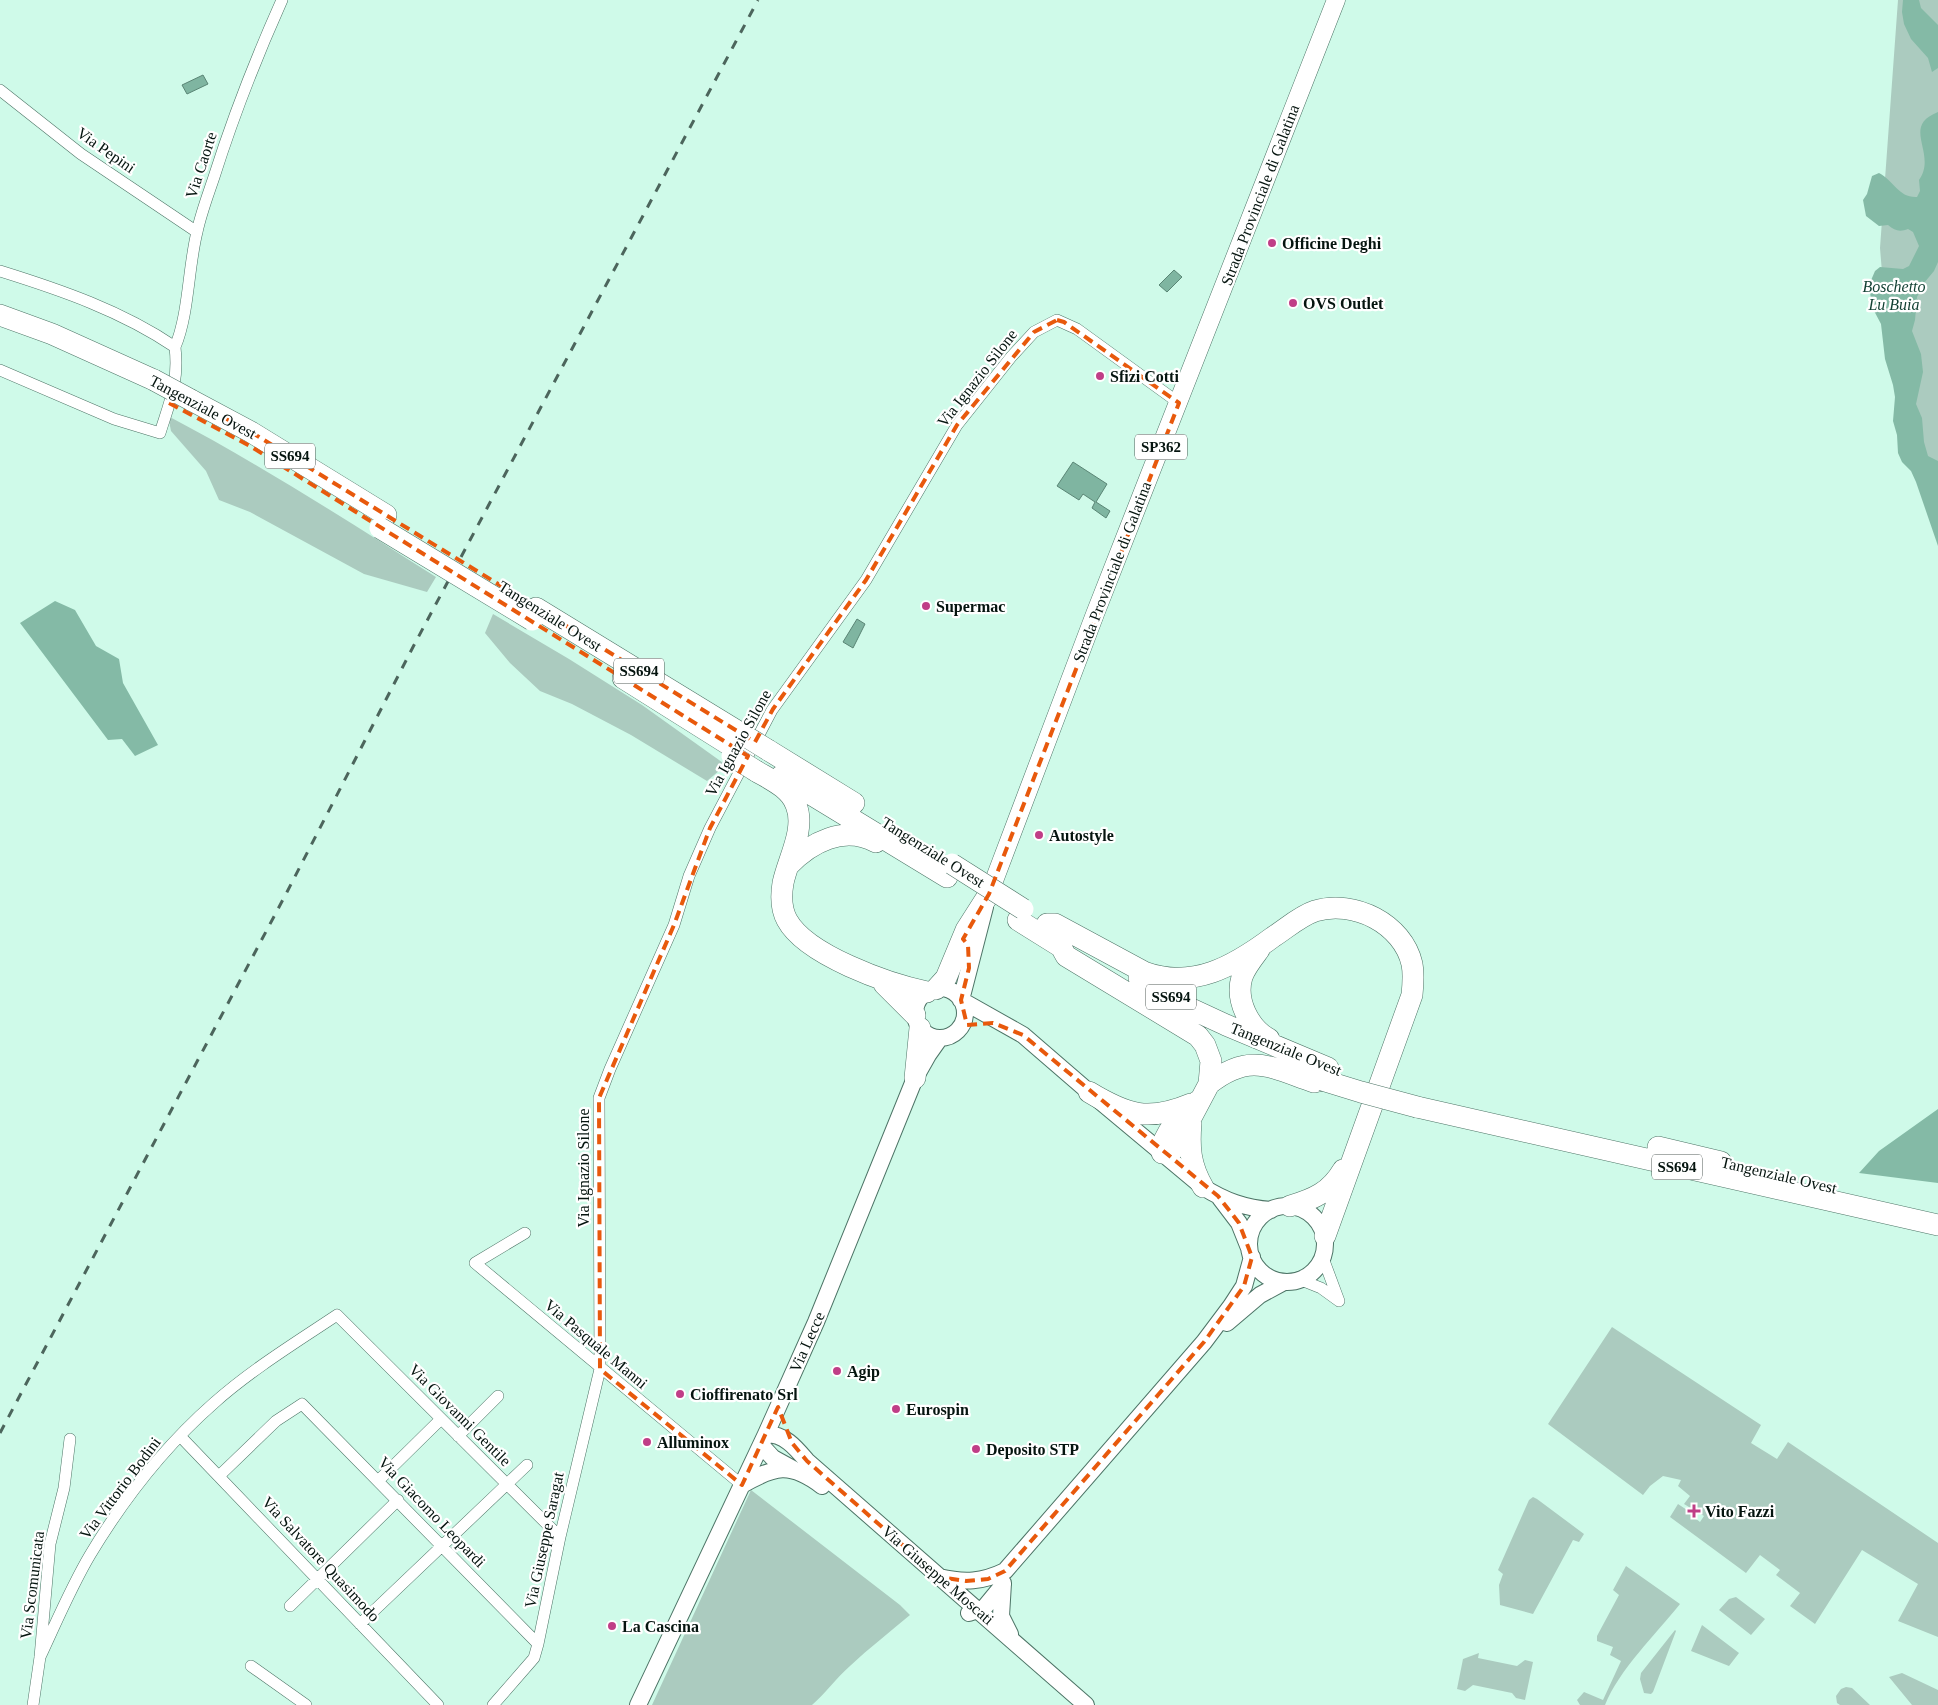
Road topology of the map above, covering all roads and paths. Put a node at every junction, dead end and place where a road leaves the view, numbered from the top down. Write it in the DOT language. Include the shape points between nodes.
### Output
graph roads {
  1 [pos="282,0"];
  2 [pos="1336,0"];
  3 [pos="0,90"];
  4 [pos="197,232"];
  5 [pos="0,271"];
  6 [pos="0,315"];
  7 [pos="0,330"];
  8 [pos="175,347"];
  9 [pos="0,370"];
  10 [pos="152,386"];
  11 [pos="1179,403"];
  12 [pos="534,614"];
  13 [pos="737,746"];
  14 [pos="761,761"];
  15 [pos="787,866"];
  16 [pos="947,871"];
  17 [pos="988,894"];
  18 [pos="1021,915"];
  19 [pos="1047,924"];
  20 [pos="962,942"];
  21 [pos="1261,946"];
  22 [pos="1061,947"];
  23 [pos="969,968"];
  24 [pos="878,979"];
  25 [pos="931,990"];
  26 [pos="961,1000"];
  27 [pos="918,1022"];
  28 [pos="961,1026"];
  29 [pos="1023,1035"];
  30 [pos="940,1038"];
  31 [pos="1323,1071"];
  32 [pos="915,1078"];
  33 [pos="1089,1092"];
  34 [pos="1199,1101"];
  35 [pos="1418,1101"];
  36 [pos="1162,1153"];
  37 [pos="1353,1155"];
  38 [pos="1211,1192"];
  39 [pos="1280,1208"];
  40 [pos="1938,1212"];
  41 [pos="1938,1225"];
  42 [pos="525,1233"];
  43 [pos="1325,1236"];
  44 [pos="1250,1253"];
  45 [pos="1323,1258"];
  46 [pos="1301,1280"];
  47 [pos="1284,1282"];
  48 [pos="337,1315"];
  49 [pos="1204,1342"];
  50 [pos="600,1369"];
  51 [pos="784,1392"];
  52 [pos="498,1396"];
  53 [pos="441,1419"];
  54 [pos="180,1436"];
  55 [pos="458,1436"];
  56 [pos="70,1439"];
  57 [pos="764,1440"];
  58 [pos="792,1443"];
  59 [pos="527,1465"];
  60 [pos="794,1469"];
  61 [pos="219,1476"];
  62 [pos="379,1480"];
  63 [pos="506,1483"];
  64 [pos="742,1485"];
  65 [pos="398,1500"];
  66 [pos="560,1537"];
  67 [pos="443,1546"];
  68 [pos="940,1577"];
  69 [pos="999,1578"];
  70 [pos="318,1579"];
  71 [pos="290,1606"];
  72 [pos="973,1609"];
  73 [pos="360,1624"];
  74 [pos="1013,1641"];
  75 [pos="538,1644"];
  76 [pos="40,1657"];
  77 [pos="251,1666"];
  78 [pos="33,1705"];
  79 [pos="306,1705"];
  80 [pos="438,1705"];
  81 [pos="493,1705"];
  82 [pos="638,1705"];
  83 [pos="1072,1705"];
  84 [pos="1086,1705"];
  1 -- 4 [label="street, Via Caorte" via="226,140"];
  2 -- 11 [label="main road, Strada Provinciale di Galatina / SP362"];
  3 -- 4 [label="street, Via Pepini" via="81,154"];
  4 -- 8 [label="street, Via Caorte" via="182,331"];
  5 -- 8 [label="street" via="92,303 153,332"];
  6 -- 10 [label="highway, Tangenziale Ovest / SS694" via="52,334"];
  7 -- 10 [label="highway, Tangenziale Ovest / SS694"];
  8 -- 9 [label="street" via="176,381 160,433 114,419"];
  10 -- 12 [label="highway, Tangenziale Ovest / SS694, bridge"];
  11 -- 17 [label="main road, Strada Provinciale di Galatina / SP362"];
  11 -- 50 [label="street, Via Ignazio Silone" via="1064,322 1057,320 1034,332 957,425 866,580 772,710 710,828 689,876 674,925 600,1098"];
  12 -- 13 [label="highway, Tangenziale Ovest / SS694"];
  12 -- 13 [label="highway, Tangenziale Ovest / SS694" via="692,722 694,732"];
  13 -- 14 [label="highway, bridge"];
  14 -- 15 [label="highway" via="796,805 799,816"];
  14 -- 16 [label="highway, Tangenziale Ovest / SS694"];
  15 -- 16 [label="highway" via="808,847 845,834 869,838 929,872"];
  15 -- 24 [label="highway" via="782,897 791,927 811,945"];
  16 -- 18 [label="highway, Tangenziale Ovest / SS694, bridge"];
  17 -- 20 [label="highway"];
  17 -- 23 [label="main road"];
  18 -- 19 [label="highway, Tangenziale Ovest / SS694"];
  18 -- 22 [label="highway, Tangenziale Ovest / SS694"];
  19 -- 21 [label="highway" via="1055,924 1144,972 1171,979 1212,972"];
  19 -- 31 [label="highway, Tangenziale Ovest / SS694" via="1185,1006"];
  20 -- 23 [label="street" via="965,940 968,945"];
  20 -- 25 [label="highway" via="946,978"];
  21 -- 31 [label="highway" via="1242,979 1240,995 1246,1012 1258,1031 1315,1059"];
  21 -- 37 [label="highway" via="1305,915 1338,908 1378,920 1396,934 1408,953 1413,972 1412,995"];
  22 -- 31 [label="highway, Tangenziale Ovest / SS694" via="1158,1004 1243,1048 1292,1069"];
  22 -- 34 [label="highway" via="1066,956 1198,1036 1211,1061"];
  23 -- 26 [label="main road"];
  24 -- 25 [label="highway"];
  24 -- 27 [label="highway"];
  25 -- 26 [label="main road" via="950,991"];
  25 -- 27 [label="main road" via="918,1001"];
  26 -- 28 [label="main road" via="965,1013"];
  26 -- 29 [label="main road"];
  27 -- 30 [label="main road" via="926,1034"];
  27 -- 32 [label="highway"];
  28 -- 29 [label="main road" via="994,1023"];
  28 -- 30 [label="main road" via="952,1035"];
  29 -- 33 [label="main road"];
  30 -- 32 [label="main road, Via Lecce"];
  31 -- 34 [label="highway" via="1314,1082 1264,1065 1237,1067 1223,1073"];
  31 -- 35 [label="highway, Tangenziale Ovest / SS694, bridge" via="1361,1092"];
  32 -- 51 [label="main road, Via Lecce"];
  33 -- 34 [label="highway" via="1116,1107 1141,1114 1173,1112"];
  33 -- 36 [label="main road"];
  34 -- 36 [label="highway" via="1177,1122 1164,1141"];
  34 -- 38 [label="highway" via="1189,1147 1196,1175"];
  35 -- 40 [label="highway, Tangenziale Ovest / SS694" via="1689,1154"];
  35 -- 41 [label="highway, Tangenziale Ovest / SS694"];
  36 -- 38 [label="main road"];
  37 -- 39 [label="highway" via="1324,1193 1306,1202"];
  37 -- 43 [label="highway"];
  38 -- 39 [label="main road" via="1237,1205"];
  38 -- 44 [label="main road" via="1238,1223"];
  39 -- 43 [label="main road" via="1300,1208 1316,1219"];
  39 -- 44 [label="main road" via="1256,1222"];
  42 -- 50 [label="street, Via Pasquale Manni" via="475,1263"];
  43 -- 45 [label="main road"];
  44 -- 47 [label="main road" via="1264,1274"];
  44 -- 49 [label="main road" via="1244,1286"];
  45 -- 46 [label="main road" via="1310,1275"];
  45 -- 46 [label="street" via="1339,1301 1321,1288"];
  46 -- 47 [label="main road"];
  47 -- 49 [label="main road" via="1260,1295"];
  48 -- 53 [label="street, Via Giovanni Gentile"];
  48 -- 54 [label="street, Via Vittorio Bodini" via="285,1349 214,1403"];
  49 -- 69 [label="main road"];
  50 -- 64 [label="street, Via Pasquale Manni"];
  50 -- 66 [label="street, Via Giuseppe Saragat"];
  51 -- 57 [label="main road, Via Lecce"];
  51 -- 58 [label="main road, Via Giuseppe Moscati" via="784,1423"];
  52 -- 55 [label="street"];
  53 -- 55 [label="street, Via Giovanni Gentile"];
  53 -- 62 [label="street"];
  54 -- 61 [label="street, Via Salvatore Quasimodo"];
  54 -- 76 [label="street, Via Vittorio Bodini" via="125,1503 90,1556"];
  55 -- 63 [label="street, Via Giovanni Gentile"];
  56 -- 76 [label="street, Via Scomunicata" via="64,1488 50,1544"];
  57 -- 58 [label="main road, Via Giuseppe Moscati" via="776,1434"];
  57 -- 60 [label="main road, Via Giuseppe Moscati" via="773,1458"];
  57 -- 64 [label="main road, Via Lecce"];
  58 -- 68 [label="main road, Via Giuseppe Moscati" via="807,1461"];
  59 -- 63 [label="street"];
  60 -- 64 [label="main road" via="774,1470"];
  60 -- 72 [label="main road, Via Giuseppe Moscati" via="824,1488"];
  61 -- 62 [label="street, Via Giacomo Leopardi" via="276,1421 302,1404"];
  61 -- 70 [label="street, Via Salvatore Quasimodo"];
  62 -- 65 [label="street, Via Giacomo Leopardi"];
  63 -- 66 [label="street, Via Giovanni Gentile"];
  63 -- 67 [label="street"];
  64 -- 82 [label="main road, Via Lecce"];
  65 -- 67 [label="street, Via Giacomo Leopardi"];
  65 -- 70 [label="street"];
  66 -- 75 [label="street, Via Giuseppe Saragat"];
  67 -- 73 [label="street"];
  67 -- 75 [label="street, Via Giacomo Leopardi"];
  68 -- 69 [label="main road" via="966,1581"];
  68 -- 72 [label="main road, Via Giuseppe Moscati"];
  69 -- 72 [label="main road" via="992,1599"];
  69 -- 74 [label="main road" via="1001,1616"];
  70 -- 71 [label="street"];
  70 -- 73 [label="street, Via Salvatore Quasimodo"];
  72 -- 74 [label="main road, Via Giuseppe Moscati"];
  72 -- 83 [label="main road, Via Giuseppe Moscati"];
  73 -- 80 [label="street, Via Salvatore Quasimodo"];
  74 -- 84 [label="main road, Via Giuseppe Moscati"];
  75 -- 81 [label="street, Via Giuseppe Saragat" via="534,1658"];
  76 -- 78 [label="street, Via Scomunicata"];
  77 -- 79 [label="street"];
}
